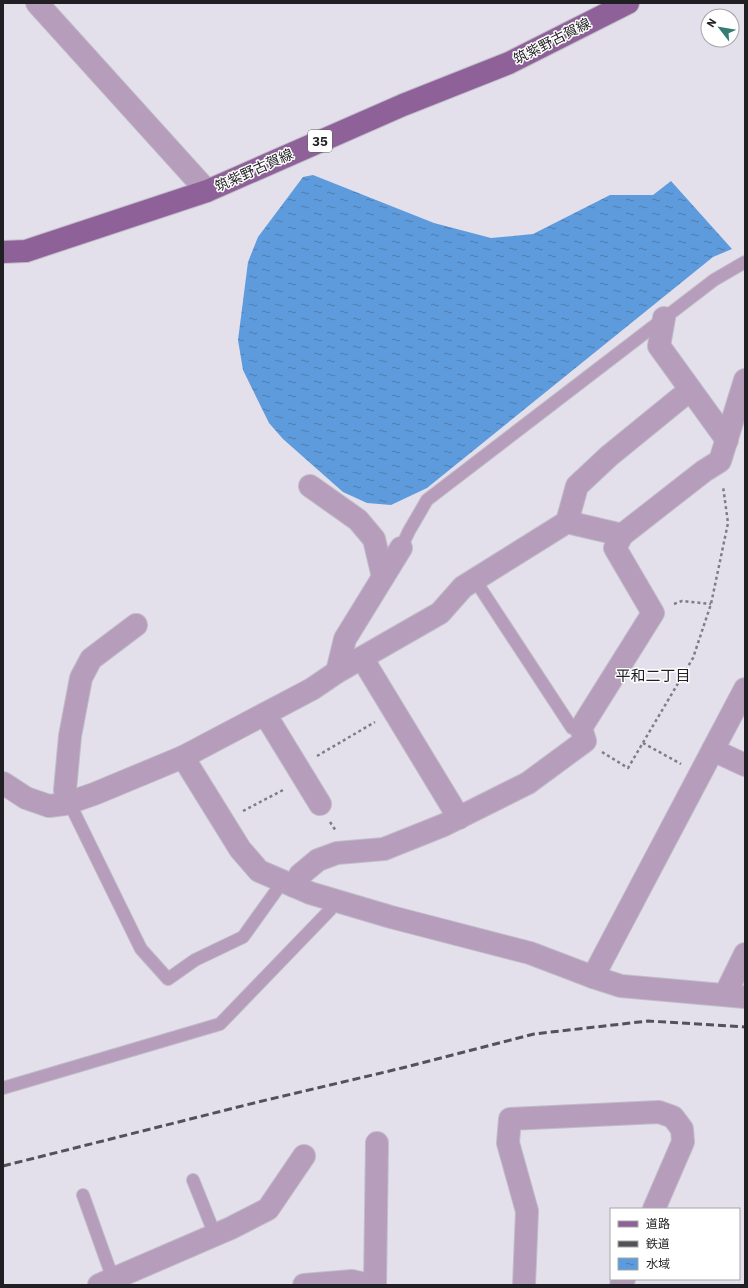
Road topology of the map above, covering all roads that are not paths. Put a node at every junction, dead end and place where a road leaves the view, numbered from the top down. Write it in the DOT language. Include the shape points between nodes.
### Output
graph roads {
  1 [pos="38,3"];
  2 [pos="628,3"];
  3 [pos="207,191"];
  4 [pos="3,252"];
  5 [pos="745,262"];
  6 [pos="664,318"];
  7 [pos="745,380"];
  8 [pos="690,390"];
  9 [pos="727,440"];
  10 [pos="310,486"];
  11 [pos="567,522"];
  12 [pos="622,535"];
  13 [pos="401,548"];
  14 [pos="383,577"];
  15 [pos="475,580"];
  16 [pos="136,625"];
  17 [pos="362,658"];
  18 [pos="337,672"];
  19 [pos="745,689"];
  20 [pos="265,714"];
  21 [pos="583,734"];
  22 [pos="713,750"];
  23 [pos="184,757"];
  24 [pos="745,765"];
  25 [pos="3,782"];
  26 [pos="69,802"];
  27 [pos="320,804"];
  28 [pos="459,818"];
  29 [pos="287,883"];
  30 [pos="334,900"];
  31 [pos="745,954"];
  32 [pos="593,977"];
  33 [pos="735,996"];
  34 [pos="3,1088"];
  35 [pos="377,1143"];
  36 [pos="304,1156"];
  37 [pos="193,1180"];
  38 [pos="83,1195"];
  39 [pos="654,1208"];
  40 [pos="215,1235"];
  41 [pos="106,1282"];
  42 [pos="304,1285"];
  43 [pos="370,1285"];
  44 [pos="374,1285"];
  45 [pos="524,1285"];
  1 -- 3 [label="street"];
  2 -- 3 [label="main road, 筑紫野古賀線 / 35" via="509,63 403,105"];
  3 -- 4 [label="main road, 筑紫野古賀線 / 35" via="26,250"];
  5 -- 6 [label="lane" via="714,280"];
  6 -- 8 [label="street" via="659,346"];
  6 -- 13 [label="lane" via="427,500"];
  7 -- 9 [label="street"];
  8 -- 9 [label="street"];
  8 -- 11 [label="street" via="609,456 577,486"];
  9 -- 12 [label="street" via="720,461"];
  10 -- 14 [label="street" via="358,520 374,539"];
  11 -- 12 [label="street"];
  11 -- 15 [label="street"];
  12 -- 21 [label="street" via="615,548 653,613"];
  13 -- 14 [label="street"];
  14 -- 18 [label="street" via="345,639"];
  15 -- 17 [label="street" via="463,587 440,613"];
  15 -- 21 [label="lane" via="572,728"];
  16 -- 26 [label="street" via="91,659 81,678 70,736 65,790"];
  17 -- 18 [label="street"];
  17 -- 28 [label="street"];
  18 -- 20 [label="street" via="312,689"];
  19 -- 22 [label="street"];
  20 -- 23 [label="street"];
  20 -- 27 [label="street"];
  21 -- 28 [label="street" via="528,783"];
  22 -- 24 [label="street"];
  22 -- 32 [label="street"];
  23 -- 26 [label="street"];
  23 -- 29 [label="street" via="240,849 259,871"];
  25 -- 26 [label="street" via="26,798 49,806"];
  26 -- 29 [label="lane" via="141,949 168,979 195,960 243,937 276,891"];
  28 -- 29 [label="street" via="384,849 337,853 318,860"];
  29 -- 30 [label="street"];
  30 -- 32 [label="street" via="530,953"];
  30 -- 34 [label="lane" via="330,910 220,1024"];
  31 -- 33 [label="street"];
  32 -- 33 [label="street" via="621,986"];
  35 -- 44 [label="street"];
  36 -- 40 [label="street" via="268,1209"];
  37 -- 40 [label="lane"];
  38 -- 41 [label="lane"];
  39 -- 45 [label="street" via="683,1142 682,1129 673,1117 659,1112 510,1119 508,1143 527,1211"];
  40 -- 41 [label="street"];
  42 -- 43 [label="street" via="352,1281"];
}
